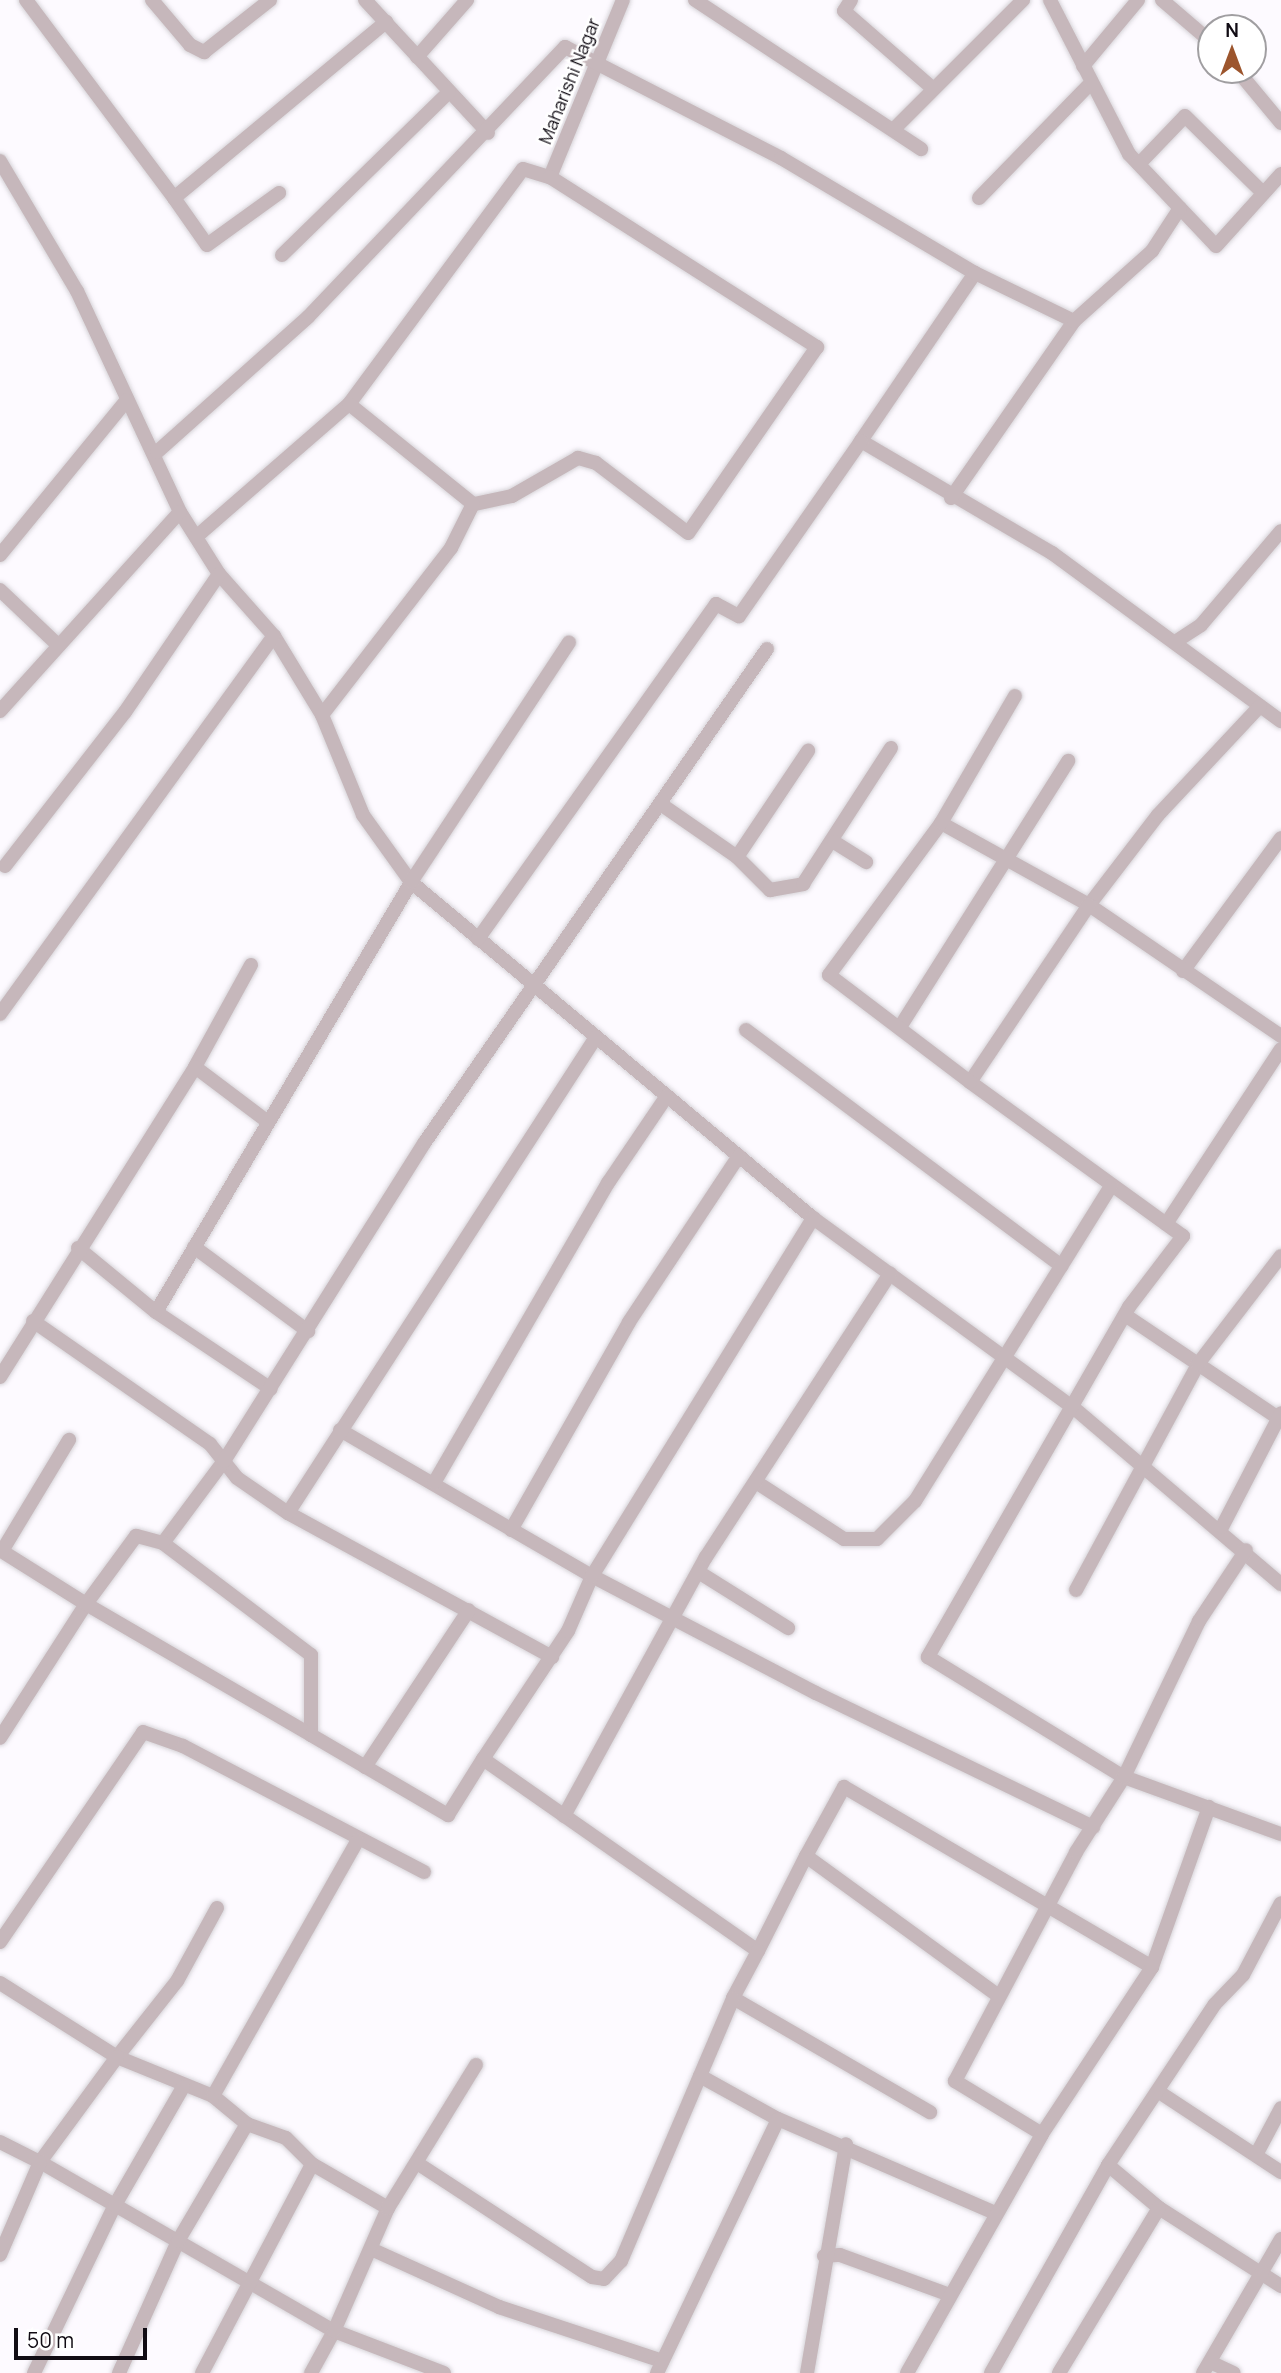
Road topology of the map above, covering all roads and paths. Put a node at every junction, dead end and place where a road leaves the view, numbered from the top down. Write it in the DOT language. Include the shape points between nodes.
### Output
graph roads {
  1 [pos="26,0"];
  2 [pos="152,0"];
  3 [pos="270,0"];
  4 [pos="365,0"];
  5 [pos="467,0"];
  6 [pos="623,0"];
  7 [pos="695,0"];
  8 [pos="851,0"];
  9 [pos="1023,0"];
  10 [pos="1050,0"];
  11 [pos="1138,0"];
  12 [pos="1162,0"];
  13 [pos="386,22"];
  14 [pos="1197,30"];
  15 [pos="417,57"];
  16 [pos="597,63"];
  17 [pos="1083,66"];
  18 [pos="1091,83"];
  19 [pos="1249,84"];
  20 [pos="931,88"];
  21 [pos="449,92"];
  22 [pos="1281,123"];
  23 [pos="893,130"];
  24 [pos="488,133"];
  25 [pos="921,149"];
  26 [pos="0,161"];
  27 [pos="1139,164"];
  28 [pos="1281,174"];
  29 [pos="551,177"];
  30 [pos="279,193"];
  31 [pos="1263,193"];
  32 [pos="174,198"];
  33 [pos="979,198"];
  34 [pos="1180,208"];
  35 [pos="282,255"];
  36 [pos="975,273"];
  37 [pos="1073,321"];
  38 [pos="127,400"];
  39 [pos="349,404"];
  40 [pos="861,441"];
  41 [pos="157,452"];
  42 [pos="951,498"];
  43 [pos="473,504"];
  44 [pos="180,512"];
  45 [pos="196,537"];
  46 [pos="1279,537"];
  47 [pos="0,555"];
  48 [pos="219,574"];
  49 [pos="0,590"];
  50 [pos="274,636"];
  51 [pos="569,642"];
  52 [pos="1175,642"];
  53 [pos="58,645"];
  54 [pos="767,649"];
  55 [pos="1015,695"];
  56 [pos="1260,706"];
  57 [pos="0,711"];
  58 [pos="322,715"];
  59 [pos="1281,721"];
  60 [pos="891,748"];
  61 [pos="808,751"];
  62 [pos="1068,761"];
  63 [pos="662,805"];
  64 [pos="941,823"];
  65 [pos="1281,838"];
  66 [pos="834,842"];
  67 [pos="737,857"];
  68 [pos="1008,861"];
  69 [pos="866,862"];
  70 [pos="5,866"];
  71 [pos="411,882"];
  72 [pos="1089,905"];
  73 [pos="478,939"];
  74 [pos="251,965"];
  75 [pos="1183,971"];
  76 [pos="533,985"];
  77 [pos="0,1014"];
  78 [pos="900,1027"];
  79 [pos="746,1030"];
  80 [pos="1281,1035"];
  81 [pos="596,1037"];
  82 [pos="1281,1049"];
  83 [pos="195,1067"];
  84 [pos="970,1082"];
  85 [pos="667,1097"];
  86 [pos="268,1122"];
  87 [pos="739,1156"];
  88 [pos="1112,1185"];
  89 [pos="813,1218"];
  90 [pos="1166,1224"];
  91 [pos="194,1247"];
  92 [pos="78,1248"];
  93 [pos="1281,1256"];
  94 [pos="1062,1266"];
  95 [pos="890,1274"];
  96 [pos="156,1312"];
  97 [pos="1125,1315"];
  98 [pos="33,1321"];
  99 [pos="309,1331"];
  100 [pos="1002,1356"];
  101 [pos="1198,1364"];
  102 [pos="0,1377"];
  103 [pos="271,1389"];
  104 [pos="1073,1408"];
  105 [pos="1280,1417"];
  106 [pos="340,1430"];
  107 [pos="69,1440"];
  108 [pos="224,1461"];
  109 [pos="1139,1465"];
  110 [pos="756,1482"];
  111 [pos="434,1483"];
  112 [pos="288,1513"];
  113 [pos="1222,1527"];
  114 [pos="511,1530"];
  115 [pos="163,1543"];
  116 [pos="1246,1550"];
  117 [pos="1,1551"];
  118 [pos="700,1573"];
  119 [pos="592,1576"];
  120 [pos="1281,1584"];
  121 [pos="1076,1590"];
  122 [pos="86,1604"];
  123 [pos="470,1610"];
  124 [pos="670,1617"];
  125 [pos="789,1628"];
  126 [pos="552,1657"];
  127 [pos="311,1735"];
  128 [pos="0,1738"];
  129 [pos="483,1759"];
  130 [pos="365,1767"];
  131 [pos="1124,1777"];
  132 [pos="1209,1807"];
  133 [pos="564,1816"];
  134 [pos="1093,1827"];
  135 [pos="1281,1834"];
  136 [pos="357,1841"];
  137 [pos="806,1856"];
  138 [pos="424,1872"];
  139 [pos="1281,1903"];
  140 [pos="1046,1906"];
  141 [pos="217,1908"];
  142 [pos="0,1942"];
  143 [pos="758,1951"];
  144 [pos="1152,1966"];
  145 [pos="0,1983"];
  146 [pos="997,1995"];
  147 [pos="733,1998"];
  148 [pos="117,2057"];
  149 [pos="476,2065"];
  150 [pos="700,2076"];
  151 [pos="183,2087"];
  152 [pos="1159,2092"];
  153 [pos="213,2096"];
  154 [pos="1281,2108"];
  155 [pos="930,2112"];
  156 [pos="778,2119"];
  157 [pos="247,2124"];
  158 [pos="1042,2134"];
  159 [pos="0,2142"];
  160 [pos="846,2144"];
  161 [pos="1256,2155"];
  162 [pos="40,2162"];
  163 [pos="312,2164"];
  164 [pos="419,2165"];
  165 [pos="1108,2165"];
  166 [pos="1281,2172"];
  167 [pos="115,2204"];
  168 [pos="388,2208"];
  169 [pos="1159,2208"];
  170 [pos="995,2213"];
  171 [pos="1281,2239"];
  172 [pos="178,2241"];
  173 [pos="371,2249"];
  174 [pos="0,2255"];
  175 [pos="824,2256"];
  176 [pos="1263,2276"];
  177 [pos="248,2281"];
  178 [pos="1281,2286"];
  179 [pos="947,2294"];
  180 [pos="334,2331"];
  181 [pos="659,2367"];
  182 [pos="1207,2368"];
  183 [pos="993,2372"];
  184 [pos="34,2373"];
  185 [pos="119,2373"];
  186 [pos="202,2373"];
  187 [pos="311,2373"];
  188 [pos="444,2373"];
  189 [pos="807,2373"];
  190 [pos="907,2373"];
  191 [pos="1059,2373"];
  192 [pos="1234,2373"];
  1 -- 32 [label="street"];
  2 -- 3 [label="street" via="190,45 204,52"];
  4 -- 13 [label="street"];
  5 -- 15 [label="street"];
  6 -- 16 [label="street, Maharishi Nagar"];
  7 -- 23 [label="street"];
  8 -- 20 [label="street" via="844,11"];
  9 -- 20 [label="street" via="947,80"];
  10 -- 17 [label="street"];
  11 -- 17 [label="street"];
  12 -- 14 [label="street"];
  13 -- 15 [label="street"];
  13 -- 32 [label="street"];
  15 -- 21 [label="street"];
  16 -- 24 [label="street" via="565,47"];
  16 -- 29 [label="street, Maharishi Nagar"];
  16 -- 36 [label="street" via="781,158"];
  17 -- 18 [label="street"];
  18 -- 27 [label="street"];
  18 -- 33 [label="street"];
  19 -- 22 [label="street"];
  20 -- 23 [label="street"];
  21 -- 24 [label="street"];
  21 -- 35 [label="street"];
  23 -- 25 [label="street"];
  24 -- 41 [label="street" via="464,148 309,317"];
  26 -- 38 [label="street" via="77,291"];
  27 -- 31 [label="street" via="1185,116"];
  27 -- 34 [label="street"];
  28 -- 31 [label="street"];
  29 -- 39 [label="street" via="523,169"];
  29 -- 43 [label="street" via="817,347 688,533 596,463 578,458 512,496"];
  30 -- 32 [label="street" via="207,245"];
  31 -- 34 [label="street" via="1216,246"];
  34 -- 37 [label="street" via="1152,251"];
  36 -- 37 [label="street"];
  36 -- 40 [label="street"];
  37 -- 42 [label="street"];
  38 -- 41 [label="street"];
  38 -- 47 [label="street"];
  39 -- 43 [label="street"];
  39 -- 45 [label="street"];
  40 -- 42 [label="street"];
  40 -- 73 [label="street" via="739,615 716,604"];
  41 -- 44 [label="street"];
  42 -- 52 [label="street" via="1052,553"];
  43 -- 58 [label="street" via="451,548"];
  44 -- 45 [label="street"];
  44 -- 53 [label="street"];
  45 -- 48 [label="street"];
  46 -- 52 [label="street" via="1200,625"];
  48 -- 50 [label="street"];
  48 -- 70 [label="street" via="125,712"];
  49 -- 53 [label="street"];
  50 -- 58 [label="street"];
  50 -- 77 [label="street"];
  51 -- 71 [label="street"];
  52 -- 56 [label="street"];
  53 -- 57 [label="street"];
  54 -- 63 [label="street"];
  55 -- 64 [label="street"];
  56 -- 59 [label="street"];
  56 -- 72 [label="street" via="1158,815"];
  58 -- 71 [label="street" via="363,815"];
  60 -- 66 [label="street"];
  61 -- 67 [label="street"];
  62 -- 68 [label="street"];
  63 -- 67 [label="street"];
  63 -- 76 [label="street"];
  64 -- 68 [label="street"];
  64 -- 78 [label="street" via="829,975"];
  65 -- 75 [label="street"];
  66 -- 67 [label="street" via="803,884 770,890"];
  66 -- 69 [label="street"];
  68 -- 72 [label="street"];
  68 -- 78 [label="street"];
  71 -- 73 [label="street"];
  71 -- 86 [label="street"];
  72 -- 75 [label="street"];
  72 -- 84 [label="street"];
  73 -- 76 [label="street"];
  74 -- 83 [label="street"];
  75 -- 80 [label="street"];
  76 -- 81 [label="street"];
  76 -- 99 [label="street" via="425,1142"];
  78 -- 84 [label="street"];
  79 -- 94 [label="street"];
  81 -- 85 [label="street"];
  81 -- 106 [label="street"];
  82 -- 90 [label="street"];
  83 -- 86 [label="street"];
  83 -- 92 [label="street"];
  84 -- 88 [label="street"];
  85 -- 87 [label="street"];
  85 -- 111 [label="street" via="608,1183"];
  86 -- 91 [label="street"];
  87 -- 89 [label="street"];
  87 -- 114 [label="street" via="629,1322"];
  88 -- 90 [label="street"];
  88 -- 94 [label="street"];
  89 -- 95 [label="street"];
  89 -- 119 [label="street"];
  90 -- 97 [label="street" via="1183,1236"];
  91 -- 96 [label="street"];
  91 -- 99 [label="street"];
  92 -- 96 [label="street"];
  92 -- 98 [label="street"];
  93 -- 101 [label="street"];
  94 -- 100 [label="street"];
  95 -- 100 [label="street"];
  95 -- 110 [label="street"];
  96 -- 103 [label="street"];
  97 -- 101 [label="street"];
  97 -- 104 [label="street"];
  98 -- 102 [label="street"];
  98 -- 108 [label="street" via="210,1444"];
  99 -- 103 [label="street"];
  100 -- 104 [label="street"];
  100 -- 110 [label="street" via="915,1501 877,1539 844,1539"];
  101 -- 105 [label="street"];
  101 -- 109 [label="street"];
  103 -- 108 [label="street"];
  104 -- 109 [label="street"];
  104 -- 131 [label="street" via="928,1657"];
  105 -- 113 [label="street"];
  106 -- 111 [label="street"];
  106 -- 112 [label="street"];
  107 -- 117 [label="street"];
  108 -- 112 [label="street" via="237,1478"];
  108 -- 115 [label="street"];
  109 -- 113 [label="street"];
  109 -- 121 [label="street"];
  110 -- 118 [label="street"];
  111 -- 114 [label="street"];
  112 -- 123 [label="street"];
  113 -- 116 [label="street"];
  114 -- 119 [label="street"];
  115 -- 122 [label="street" via="136,1536"];
  115 -- 127 [label="street" via="311,1655"];
  116 -- 120 [label="street"];
  116 -- 131 [label="street" via="1166,1681"];
  117 -- 122 [label="street"];
  118 -- 124 [label="street"];
  118 -- 125 [label="street"];
  119 -- 124 [label="street"];
  119 -- 126 [label="street"];
  122 -- 127 [label="street"];
  122 -- 128 [label="street"];
  123 -- 126 [label="street"];
  123 -- 130 [label="street"];
  124 -- 133 [label="street"];
  124 -- 134 [label="street"];
  126 -- 129 [label="street"];
  127 -- 130 [label="street"];
  129 -- 130 [label="street" via="448,1815"];
  129 -- 133 [label="street"];
  131 -- 132 [label="street"];
  131 -- 134 [label="street"];
  132 -- 135 [label="street"];
  132 -- 144 [label="street"];
  133 -- 143 [label="street"];
  134 -- 140 [label="street"];
  136 -- 138 [label="street"];
  136 -- 142 [label="street" via="183,1746 143,1732"];
  136 -- 153 [label="street"];
  137 -- 140 [label="street" via="844,1787"];
  137 -- 143 [label="street"];
  137 -- 146 [label="street"];
  139 -- 152 [label="street" via="1243,1975 1215,2004"];
  140 -- 144 [label="street"];
  140 -- 146 [label="street"];
  141 -- 148 [label="street" via="177,1981"];
  143 -- 147 [label="street"];
  144 -- 158 [label="street"];
  145 -- 148 [label="street"];
  146 -- 158 [label="street" via="955,2081"];
  147 -- 150 [label="street"];
  147 -- 155 [label="street"];
  148 -- 151 [label="street"];
  148 -- 162 [label="street"];
  149 -- 164 [label="street"];
  150 -- 156 [label="street"];
  150 -- 164 [label="street" via="621,2261 604,2279 592,2277"];
  151 -- 153 [label="street"];
  151 -- 167 [label="street"];
  152 -- 161 [label="street"];
  152 -- 165 [label="street"];
  153 -- 157 [label="street"];
  154 -- 161 [label="street"];
  156 -- 160 [label="street"];
  156 -- 181 [label="street"];
  157 -- 163 [label="street" via="286,2138"];
  157 -- 172 [label="street"];
  158 -- 170 [label="street"];
  159 -- 162 [label="street"];
  160 -- 170 [label="street"];
  160 -- 175 [label="street"];
  161 -- 166 [label="street"];
  162 -- 167 [label="street"];
  162 -- 174 [label="street"];
  163 -- 168 [label="street"];
  163 -- 177 [label="street"];
  164 -- 168 [label="street"];
  165 -- 169 [label="street"];
  165 -- 183 [label="street"];
  167 -- 172 [label="street"];
  167 -- 184 [label="street"];
  168 -- 173 [label="street"];
  169 -- 176 [label="street"];
  169 -- 191 [label="street"];
  170 -- 179 [label="street"];
  171 -- 176 [label="street"];
  172 -- 177 [label="street"];
  172 -- 185 [label="street"];
  173 -- 180 [label="street"];
  173 -- 181 [label="street" via="499,2307"];
  175 -- 179 [label="street" via="840,2255"];
  175 -- 189 [label="street"];
  176 -- 178 [label="street"];
  176 -- 182 [label="street"];
  177 -- 180 [label="street"];
  177 -- 186 [label="street"];
  179 -- 190 [label="street"];
  180 -- 187 [label="street"];
  180 -- 188 [label="street"];
  182 -- 192 [label="street"];
}
